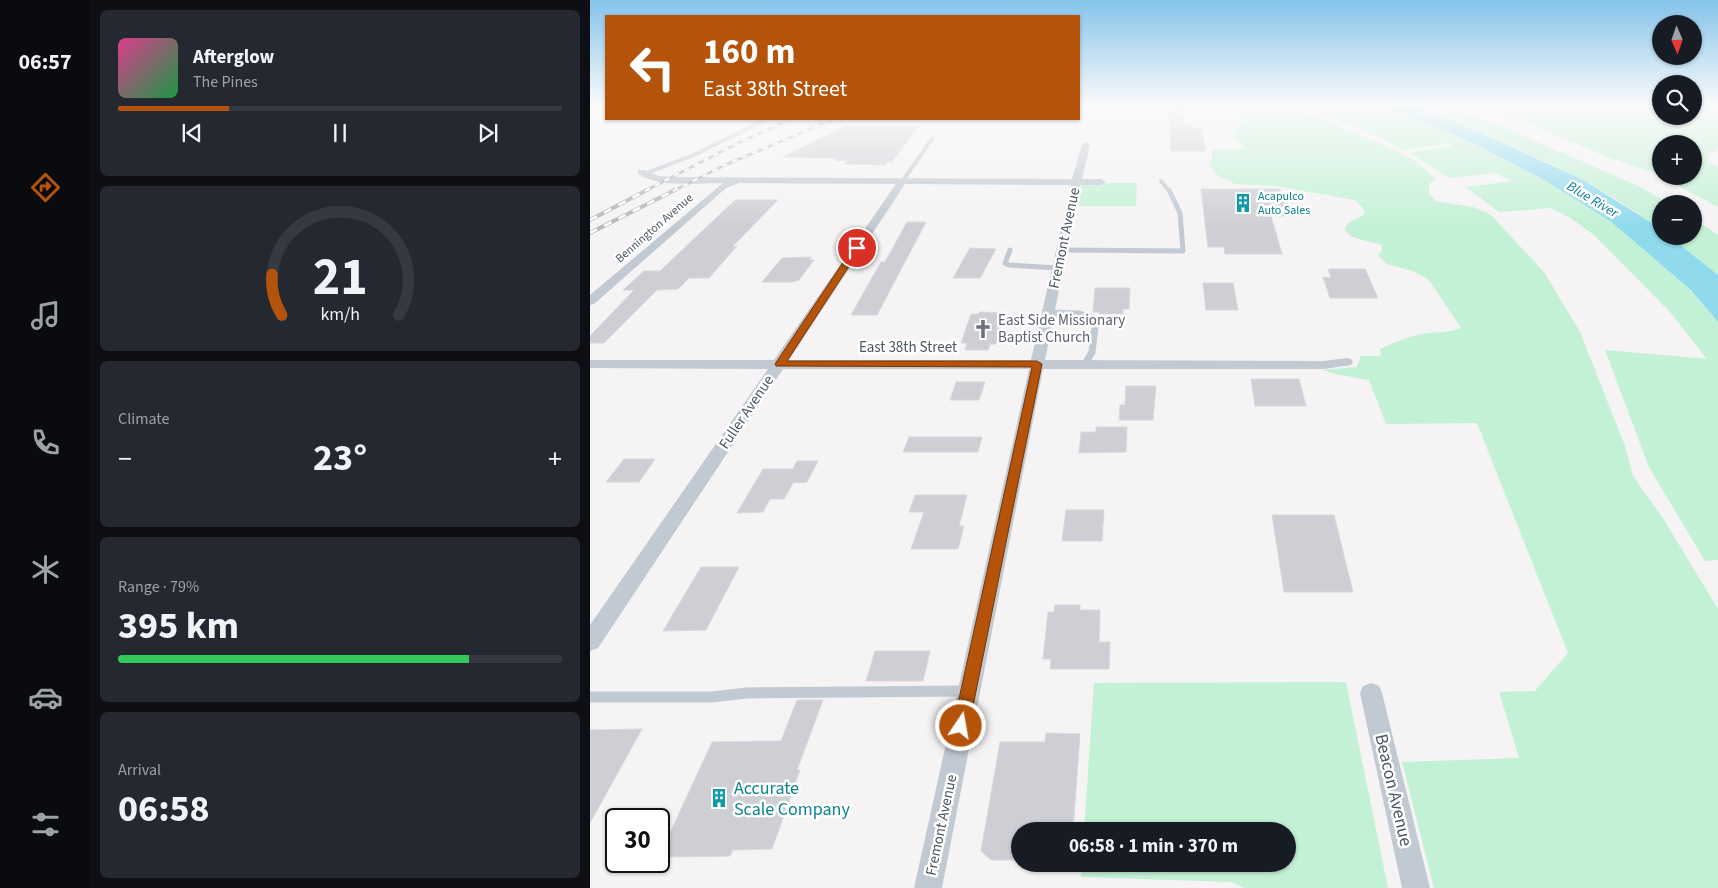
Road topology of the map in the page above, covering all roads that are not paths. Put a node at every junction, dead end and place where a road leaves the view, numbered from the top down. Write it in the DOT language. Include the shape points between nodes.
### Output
graph roads {
  1 [pos="713,145"];
  2 [pos="928,145"];
  3 [pos="1086,145"];
  4 [pos="643,173"];
  5 [pos="738,181"];
  6 [pos="1161,181"];
  7 [pos="902,182"];
  8 [pos="1076,182"];
  9 [pos="1101,182"];
  10 [pos="1010,250"];
  11 [pos="1060,259"];
  12 [pos="590,301"];
  13 [pos="1048,313"];
  14 [pos="1346,362"];
  15 [pos="590,364"];
  16 [pos="780,364"];
  17 [pos="1037,364"];
  18 [pos="1085,364"];
  19 [pos="590,642"];
  20 [pos="969,690"];
  21 [pos="1371,693"];
  22 [pos="590,697"];
  23 [pos="928,888"];
  24 [pos="1416,888"];
  1 -- 4 [label="lane"];
  2 -- 7 [label="lane"];
  3 -- 8 [label="street, Fremont Avenue"];
  4 -- 5 [label="street" via="669,179"];
  5 -- 7 [label="street"];
  5 -- 12 [label="street, Bennington Avenue" via="723,186"];
  6 -- 11 [label="lane" via="1180,207 1183,251"];
  7 -- 8 [label="street"];
  7 -- 16 [label="street, Fuller Avenue"];
  8 -- 9 [label="street"];
  8 -- 11 [label="street, Fremont Avenue"];
  10 -- 11 [label="lane" via="1005,264 1009,265"];
  11 -- 13 [label="street, Fremont Avenue"];
  13 -- 17 [label="street, Fremont Avenue"];
  13 -- 18 [label="lane" via="1079,314 1096,319 1092,352"];
  14 -- 18 [label="street, East 38th Street" via="1324,365"];
  15 -- 16 [label="street, East 38th Street"];
  16 -- 17 [label="street, East 38th Street"];
  16 -- 19 [label="street, Fuller Avenue"];
  17 -- 18 [label="street, East 38th Street"];
  17 -- 20 [label="street, Fremont Avenue"];
  20 -- 22 [label="lane"];
  20 -- 23 [label="street, Fremont Avenue"];
  21 -- 24 [label="street, Beacon Avenue"];
}
